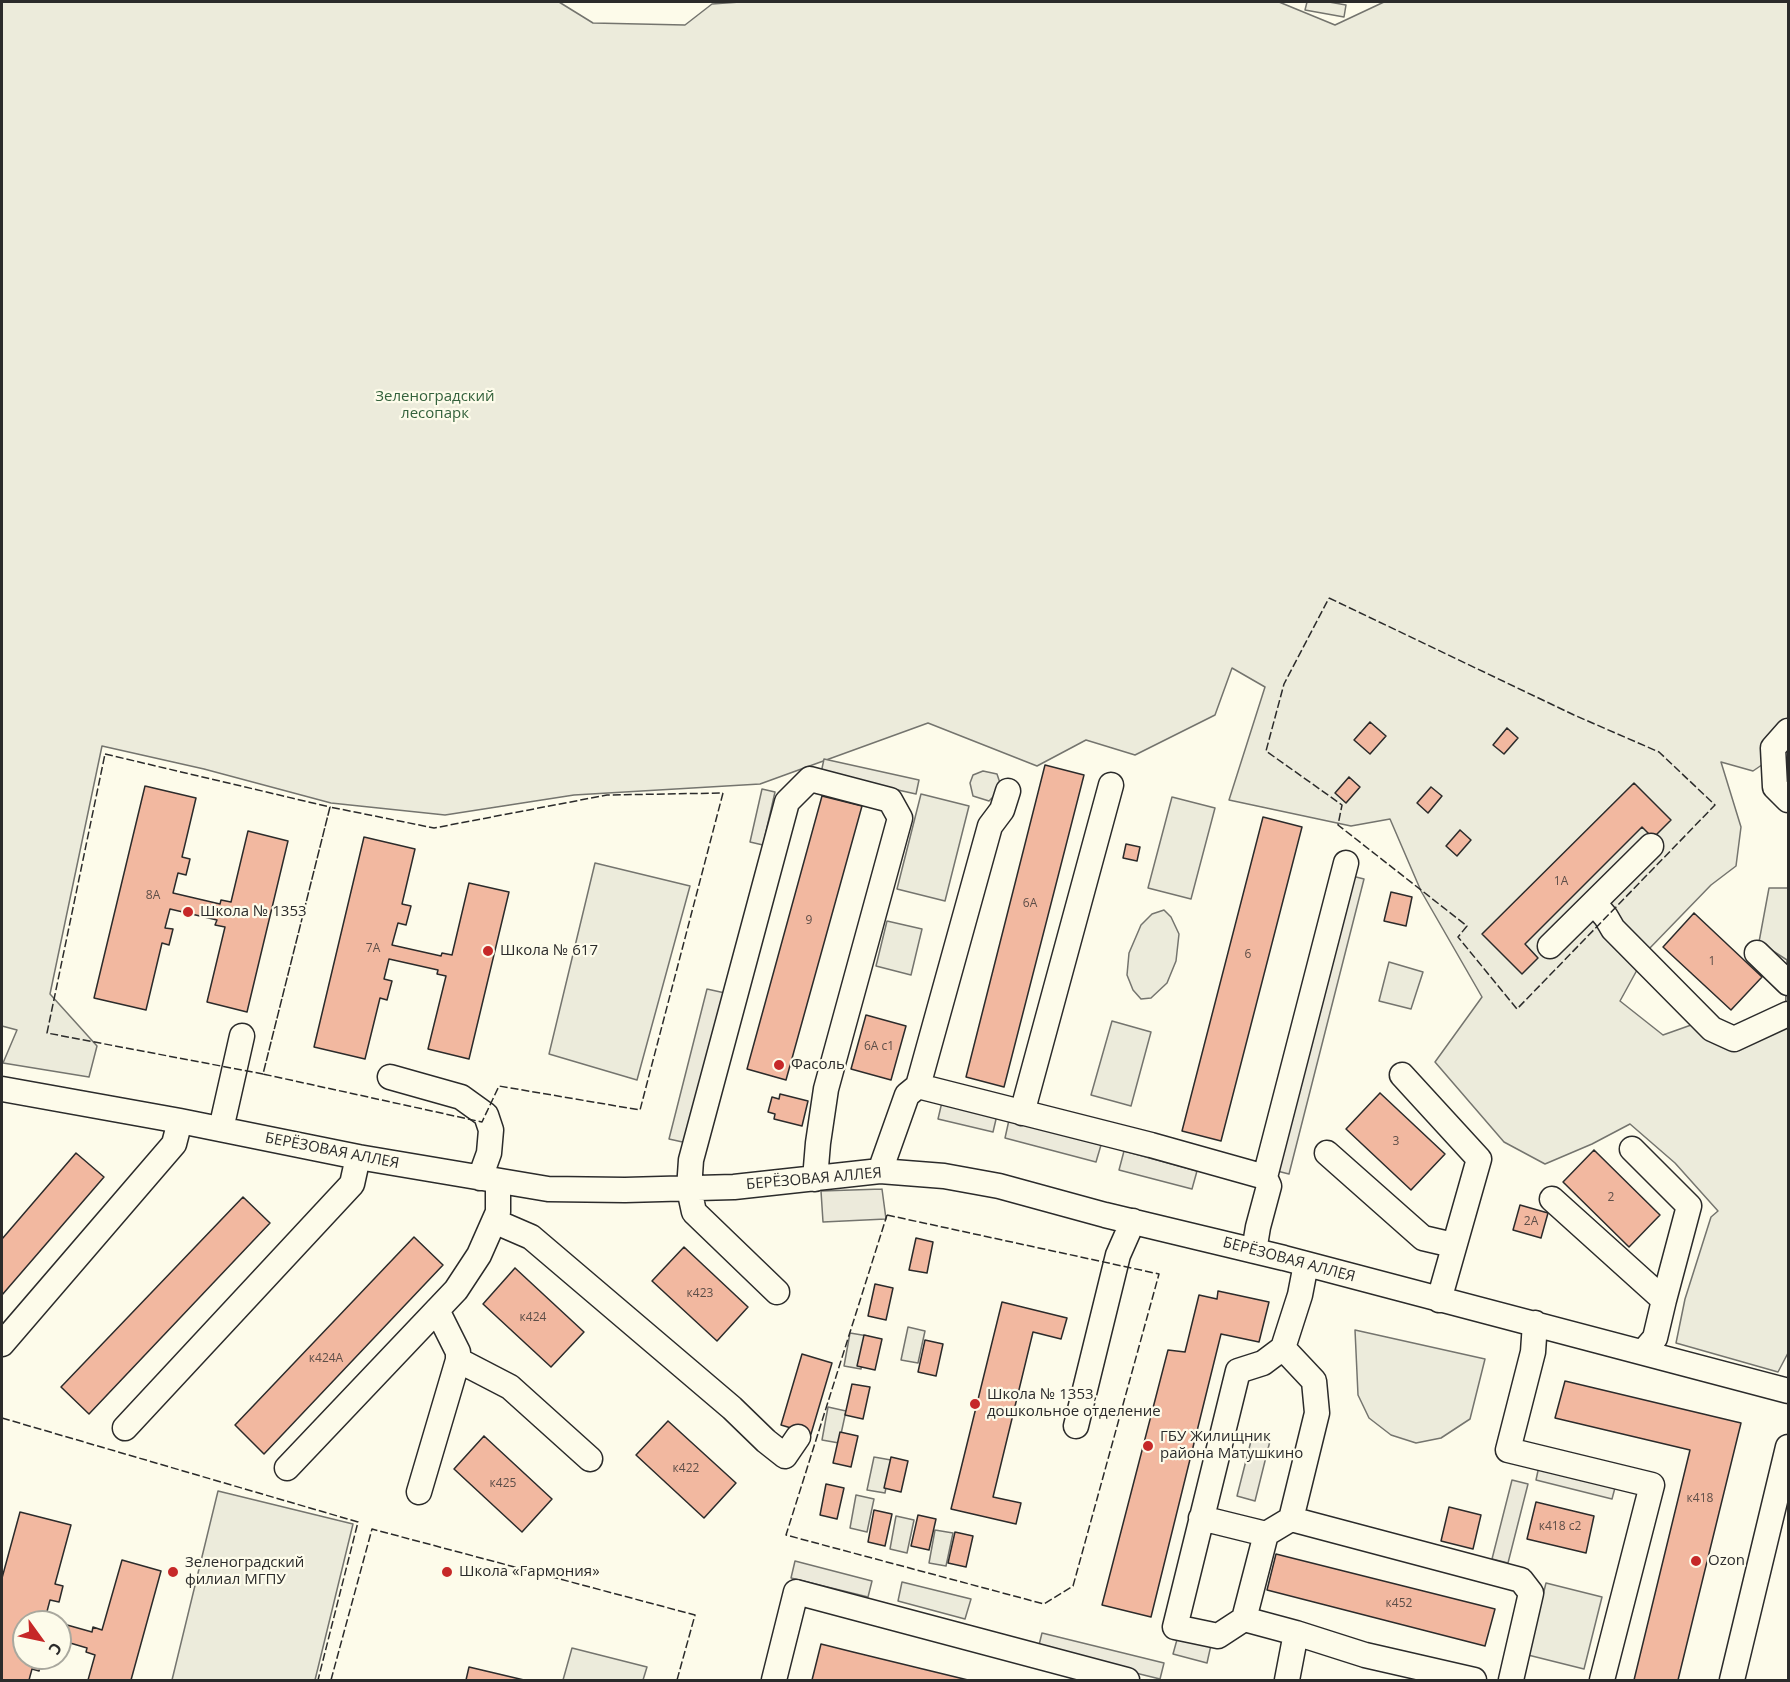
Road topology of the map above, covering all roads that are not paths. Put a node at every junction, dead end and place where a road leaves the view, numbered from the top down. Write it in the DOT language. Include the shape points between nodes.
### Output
graph roads {
  1 [pos="1788,731"];
  2 [pos="1111,785"];
  3 [pos="1008,791"];
  4 [pos="1788,800"];
  5 [pos="1651,846"];
  6 [pos="1346,862"];
  7 [pos="1594,903"];
  8 [pos="1550,946"];
  9 [pos="1757,953"];
  10 [pos="1788,983"];
  11 [pos="1788,1014"];
  12 [pos="242,1036"];
  13 [pos="1402,1075"];
  14 [pos="390,1077"];
  15 [pos="918,1086"];
  16 [pos="2,1089"];
  17 [pos="1022,1113"];
  18 [pos="180,1121"];
  19 [pos="221,1129"];
  20 [pos="1632,1149"];
  21 [pos="1327,1153"];
  22 [pos="358,1157"];
  23 [pos="879,1171"];
  24 [pos="1265,1177"];
  25 [pos="489,1179"];
  26 [pos="815,1179"];
  27 [pos="689,1189"];
  28 [pos="1552,1199"];
  29 [pos="494,1221"];
  30 [pos="1133,1221"];
  31 [pos="1453,1245"];
  32 [pos="1254,1251"];
  33 [pos="1306,1264"];
  34 [pos="777,1292"];
  35 [pos="1439,1299"];
  36 [pos="1664,1300"];
  37 [pos="437,1310"];
  38 [pos="1534,1323"];
  39 [pos="2,1344"];
  40 [pos="1284,1348"];
  41 [pos="1643,1352"];
  42 [pos="458,1360"];
  43 [pos="1788,1391"];
  44 [pos="1076,1426"];
  45 [pos="125,1428"];
  46 [pos="798,1437"];
  47 [pos="1788,1448"];
  48 [pos="590,1459"];
  49 [pos="287,1468"];
  50 [pos="419,1492"];
  51 [pos="1201,1518"];
  52 [pos="1291,1520"];
  53 [pos="1266,1534"];
  54 [pos="1244,1619"];
  55 [pos="1296,1633"];
  56 [pos="774,1680"];
  57 [pos="1127,1680"];
  58 [pos="1287,1680"];
  59 [pos="1474,1680"];
  60 [pos="1511,1680"];
  61 [pos="1602,1680"];
  62 [pos="1732,1680"];
  1 -- 4 [label="street" via="1773,748 1775,787"];
  2 -- 17 [label="street"];
  3 -- 15 [label="street" via="1002,810 990,826"];
  5 -- 7 [label="street"];
  6 -- 24 [label="street"];
  7 -- 8 [label="street"];
  7 -- 11 [label="street" via="1613,929 1712,1029 1734,1040"];
  9 -- 10 [label="street"];
  12 -- 19 [label="street"];
  13 -- 31 [label="street" via="1479,1159"];
  14 -- 25 [label="street" via="461,1097 486,1115 491,1130"];
  15 -- 17 [label="street"];
  15 -- 23 [label="street" via="908,1095"];
  16 -- 18 [label="street, БЕРЁЗОВАЯ АЛЛЕЯ"];
  17 -- 24 [label="street"];
  18 -- 19 [label="street, БЕРЁЗОВАЯ АЛЛЕЯ"];
  18 -- 39 [label="street" via="174,1144"];
  19 -- 22 [label="street, БЕРЁЗОВАЯ АЛЛЕЯ"];
  20 -- 36 [label="street" via="1689,1206"];
  21 -- 31 [label="street" via="1423,1239"];
  22 -- 25 [label="street, БЕРЁЗОВАЯ АЛЛЕЯ"];
  22 -- 45 [label="street" via="352,1184"];
  23 -- 26 [label="street, БЕРЁЗОВАЯ АЛЛЕЯ"];
  23 -- 30 [label="street, БЕРЁЗОВАЯ АЛЛЕЯ" via="944,1176 999,1186"];
  24 -- 32 [label="street" via="1269,1186"];
  25 -- 27 [label="street, БЕРЁЗОВАЯ АЛЛЕЯ" via="548,1189"];
  25 -- 29 [label="street" via="498,1212"];
  26 -- 27 [label="street, БЕРЁЗОВАЯ АЛЛЕЯ"];
  26 -- 27 [label="street" via="829,1079 900,818 890,800 810,779 787,802 691,1160"];
  27 -- 34 [label="street" via="694,1212"];
  28 -- 36 [label="street"];
  29 -- 37 [label="street" via="479,1255"];
  29 -- 46 [label="street" via="531,1236 785,1456"];
  30 -- 32 [label="street, БЕРЁЗОВАЯ АЛЛЕЯ"];
  30 -- 44 [label="street" via="1118,1255"];
  31 -- 35 [label="street"];
  32 -- 33 [label="street, БЕРЁЗОВАЯ АЛЛЕЯ"];
  33 -- 35 [label="street, БЕРЁЗОВАЯ АЛЛЕЯ"];
  33 -- 40 [label="street"];
  35 -- 38 [label="street, БЕРЁЗОВАЯ АЛЛЕЯ"];
  36 -- 41 [label="street" via="1655,1338"];
  37 -- 42 [label="street" via="458,1352"];
  37 -- 49 [label="street"];
  38 -- 41 [label="street, БЕРЁЗОВАЯ АЛЛЕЯ"];
  38 -- 61 [label="street" via="1533,1352 1508,1450 1652,1485"];
  40 -- 51 [label="street" via="1263,1363 1238,1371"];
  40 -- 52 [label="street" via="1314,1381 1317,1413"];
  41 -- 43 [label="street, БЕРЁЗОВАЯ АЛЛЕЯ"];
  42 -- 48 [label="street" via="510,1387"];
  42 -- 50 [label="street"];
  47 -- 62 [label="street"];
  51 -- 53 [label="street"];
  51 -- 54 [label="street" via="1175,1627 1218,1636"];
  52 -- 53 [label="street"];
  52 -- 60 [label="street" via="1521,1580 1531,1593"];
  53 -- 54 [label="street"];
  54 -- 55 [label="street"];
  55 -- 58 [label="street"];
  55 -- 59 [label="street" via="1365,1655"];
  56 -- 57 [label="street" via="796,1592"];
}
